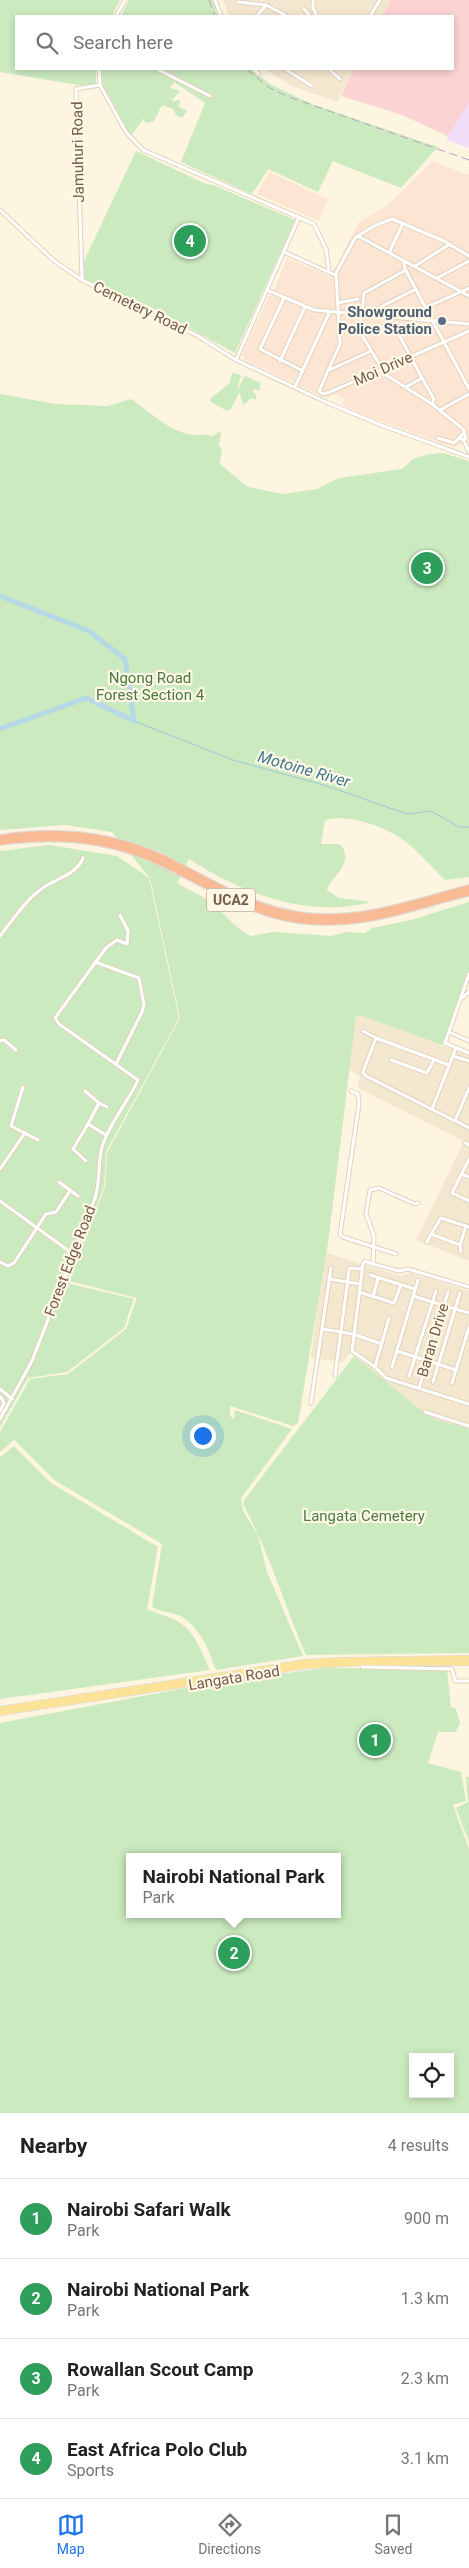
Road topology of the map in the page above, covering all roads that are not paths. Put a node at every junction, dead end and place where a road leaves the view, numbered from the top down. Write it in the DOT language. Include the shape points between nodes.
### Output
graph roads {
  1 [pos="125,0"];
  2 [pos="215,0"];
  3 [pos="313,0"];
  4 [pos="380,0"];
  5 [pos="238,2"];
  6 [pos="266,5"];
  7 [pos="304,9"];
  8 [pos="117,15"];
  9 [pos="221,15"];
  10 [pos="258,15"];
  11 [pos="285,15"];
  12 [pos="309,15"];
  13 [pos="317,15"];
  14 [pos="371,15"];
  15 [pos="99,70"];
  16 [pos="159,70"];
  17 [pos="254,70"];
  18 [pos="286,70"];
  19 [pos="330,70"];
  20 [pos="259,74"];
  21 [pos="340,79"];
  22 [pos="100,85"];
  23 [pos="312,86"];
  24 [pos="210,96"];
  25 [pos="0,210"];
  26 [pos="299,217"];
  27 [pos="403,223"];
  28 [pos="358,236"];
  29 [pos="451,244"];
  30 [pos="284,252"];
  31 [pos="389,253"];
  32 [pos="469,256"];
  33 [pos="404,261"];
  34 [pos="469,261"];
  35 [pos="415,266"];
  36 [pos="406,270"];
  37 [pos="329,272"];
  38 [pos="335,275"];
  39 [pos="437,278"];
  40 [pos="82,280"];
  41 [pos="469,288"];
  42 [pos="416,289"];
  43 [pos="267,290"];
  44 [pos="462,292"];
  45 [pos="469,296"];
  46 [pos="284,298"];
  47 [pos="358,299"];
  48 [pos="337,303"];
  49 [pos="305,307"];
  50 [pos="425,308"];
  51 [pos="330,311"];
  52 [pos="337,312"];
  53 [pos="363,314"];
  54 [pos="390,317"];
  55 [pos="407,318"];
  56 [pos="432,320"];
  57 [pos="469,324"];
  58 [pos="469,331"];
  59 [pos="444,342"];
  60 [pos="370,350"];
  61 [pos="410,357"];
  62 [pos="236,360"];
  63 [pos="280,361"];
  64 [pos="382,370"];
  65 [pos="303,371"];
  66 [pos="327,372"];
  67 [pos="422,378"];
  68 [pos="296,385"];
  69 [pos="406,387"];
  70 [pos="469,389"];
  71 [pos="469,394"];
  72 [pos="432,404"];
  73 [pos="440,410"];
  74 [pos="464,436"];
  75 [pos="438,438"];
  76 [pos="469,453"];
  77 [pos="0,838"];
  78 [pos="0,842"];
  79 [pos="83,858"];
  80 [pos="469,888"];
  81 [pos="469,893"];
  82 [pos="120,915"];
  83 [pos="0,936"];
  84 [pos="95,962"];
  85 [pos="469,974"];
  86 [pos="469,992"];
  87 [pos="460,1000"];
  88 [pos="363,1031"];
  89 [pos="449,1032"];
  90 [pos="376,1038"];
  91 [pos="0,1041"];
  92 [pos="469,1041"];
  93 [pos="456,1048"];
  94 [pos="16,1050"];
  95 [pos="469,1053"];
  96 [pos="453,1056"];
  97 [pos="391,1060"];
  98 [pos="434,1060"];
  99 [pos="469,1062"];
  100 [pos="116,1064"];
  101 [pos="450,1065"];
  102 [pos="23,1087"];
  103 [pos="469,1088"];
  104 [pos="86,1091"];
  105 [pos="351,1091"];
  106 [pos="467,1098"];
  107 [pos="99,1103"];
  108 [pos="107,1107"];
  109 [pos="432,1109"];
  110 [pos="455,1121"];
  111 [pos="88,1124"];
  112 [pos="469,1128"];
  113 [pos="26,1133"];
  114 [pos="106,1134"];
  115 [pos="38,1140"];
  116 [pos="465,1143"];
  117 [pos="469,1146"];
  118 [pos="469,1159"];
  119 [pos="86,1161"];
  120 [pos="0,1170"];
  121 [pos="461,1174"];
  122 [pos="469,1176"];
  123 [pos="59,1182"];
  124 [pos="70,1191"];
  125 [pos="78,1196"];
  126 [pos="469,1201"];
  127 [pos="2,1202"];
  128 [pos="418,1203"];
  129 [pos="0,1208"];
  130 [pos="37,1227"];
  131 [pos="468,1227"];
  132 [pos="431,1234"];
  133 [pos="428,1242"];
  134 [pos="460,1245"];
  135 [pos="374,1248"];
  136 [pos="461,1252"];
  137 [pos="73,1254"];
  138 [pos="396,1254"];
  139 [pos="0,1262"];
  140 [pos="373,1264"];
  141 [pos="331,1268"];
  142 [pos="362,1269"];
  143 [pos="370,1275"];
  144 [pos="378,1278"];
  145 [pos="329,1279"];
  146 [pos="418,1280"];
  147 [pos="348,1282"];
  148 [pos="360,1284"];
  149 [pos="401,1285"];
  150 [pos="469,1287"];
  151 [pos="415,1289"];
  152 [pos="436,1291"];
  153 [pos="359,1292"];
  154 [pos="448,1292"];
  155 [pos="460,1293"];
  156 [pos="372,1296"];
  157 [pos="414,1296"];
  158 [pos="432,1302"];
  159 [pos="444,1305"];
  160 [pos="455,1309"];
  161 [pos="469,1313"];
  162 [pos="389,1318"];
  163 [pos="469,1327"];
  164 [pos="322,1329"];
  165 [pos="340,1332"];
  166 [pos="353,1334"];
  167 [pos="382,1344"];
  168 [pos="397,1351"];
  169 [pos="415,1357"];
  170 [pos="427,1361"];
  171 [pos="438,1364"];
  172 [pos="375,1367"];
  173 [pos="392,1367"];
  174 [pos="456,1370"];
  175 [pos="335,1376"];
  176 [pos="409,1376"];
  177 [pos="433,1382"];
  178 [pos="452,1383"];
  179 [pos="419,1388"];
  180 [pos="0,1389"];
  181 [pos="0,1396"];
  182 [pos="12,1399"];
  183 [pos="311,1402"];
  184 [pos="469,1404"];
  185 [pos="0,1411"];
  186 [pos="425,1412"];
  187 [pos="0,1419"];
  188 [pos="469,1426"];
  189 [pos="469,1658"];
  190 [pos="469,1663"];
  191 [pos="362,1667"];
  192 [pos="469,1681"];
  193 [pos="0,1709"];
  194 [pos="0,1714"];
  1 -- 8 [label="street"];
  2 -- 9 [label="street"];
  3 -- 13 [label="street"];
  4 -- 14 [label="street"];
  5 -- 6 [label="street"];
  6 -- 10 [label="street"];
  6 -- 11 [label="street"];
  7 -- 12 [label="street"];
  15 -- 22 [label="street"];
  16 -- 24 [label="street"];
  17 -- 20 [label="street"];
  18 -- 23 [label="street"];
  19 -- 21 [label="street"];
  22 -- 26 [label="street, Jamuhuri Road" via="126,132 143,150"];
  22 -- 40 [label="street, Jamuhuri Road" via="76,89"];
  25 -- 40 [label="street, Cemetery Road" via="53,260"];
  26 -- 30 [label="street"];
  26 -- 37 [label="street, Jamuhuri Road" via="317,227 326,249"];
  27 -- 28 [label="street" via="386,220"];
  27 -- 29 [label="street"];
  27 -- 31 [label="street"];
  28 -- 31 [label="street"];
  28 -- 38 [label="street"];
  29 -- 32 [label="street"];
  29 -- 35 [label="street"];
  30 -- 37 [label="street"];
  30 -- 43 [label="street"];
  31 -- 33 [label="street"];
  33 -- 35 [label="street"];
  33 -- 36 [label="street"];
  34 -- 39 [label="street"];
  35 -- 39 [label="street"];
  36 -- 42 [label="street"];
  36 -- 53 [label="street" via="364,293"];
  37 -- 38 [label="street"];
  38 -- 48 [label="street"];
  39 -- 44 [label="street"];
  40 -- 62 [label="street, Cemetery Road" via="198,336"];
  41 -- 44 [label="street"];
  42 -- 50 [label="street"];
  42 -- 53 [label="street"];
  43 -- 46 [label="street"];
  43 -- 62 [label="street"];
  44 -- 45 [label="street"];
  44 -- 50 [label="street"];
  46 -- 49 [label="street"];
  46 -- 63 [label="street" via="260,348"];
  47 -- 48 [label="street"];
  48 -- 52 [label="street"];
  49 -- 51 [label="street"];
  49 -- 63 [label="street"];
  50 -- 55 [label="street"];
  50 -- 56 [label="street"];
  51 -- 52 [label="street"];
  51 -- 65 [label="street"];
  52 -- 53 [label="street"];
  52 -- 66 [label="street" via="340,343"];
  53 -- 54 [label="street"];
  53 -- 60 [label="street" via="363,337"];
  54 -- 55 [label="street"];
  54 -- 61 [label="street"];
  55 -- 56 [label="street"];
  56 -- 57 [label="street"];
  56 -- 59 [label="street"];
  58 -- 59 [label="street, Moi Drive"];
  59 -- 61 [label="street, Moi Drive"];
  59 -- 70 [label="street"];
  60 -- 64 [label="street"];
  60 -- 66 [label="street"];
  61 -- 64 [label="street, Moi Drive"];
  61 -- 67 [label="street"];
  62 -- 68 [label="street, Cemetery Road"];
  63 -- 65 [label="street"];
  64 -- 66 [label="street, Moi Drive" via="325,394 319,388"];
  64 -- 69 [label="street"];
  65 -- 68 [label="street"];
  67 -- 69 [label="street"];
  67 -- 72 [label="street" via="434,399"];
  68 -- 76 [label="street, Cemetery Road" via="381,425"];
  69 -- 72 [label="street"];
  71 -- 73 [label="street"];
  72 -- 73 [label="street"];
  73 -- 74 [label="street" via="464,430"];
  74 -- 75 [label="street" via="454,444"];
  74 -- 76 [label="street"];
  77 -- 80 [label="highway, UCA2" via="51,832 114,841 163,858 220,889 258,905 306,916 333,918 378,913"];
  78 -- 81 [label="highway, UCA2" via="51,838 101,842 146,856 252,909 316,922 371,920"];
  79 -- 83 [label="street" via="74,871 37,892"];
  82 -- 84 [label="street" via="128,931 127,944 115,941"];
  84 -- 100 [label="street" via="139,978 144,1005"];
  84 -- 100 [label="street" via="56,1014 55,1020"];
  85 -- 87 [label="street"];
  86 -- 87 [label="street"];
  87 -- 89 [label="street"];
  88 -- 90 [label="street"];
  89 -- 92 [label="street"];
  89 -- 93 [label="street" via="446,1044"];
  90 -- 98 [label="street"];
  90 -- 109 [label="street" via="364,1074"];
  91 -- 94 [label="street" via="4,1040"];
  93 -- 95 [label="street"];
  93 -- 96 [label="street"];
  96 -- 99 [label="street"];
  96 -- 101 [label="street"];
  97 -- 98 [label="street" via="427,1073"];
  98 -- 101 [label="street"];
  100 -- 114 [label="street, Forest Edge Road" via="137,1079"];
  101 -- 109 [label="street"];
  102 -- 113 [label="street" via="10,1124"];
  103 -- 106 [label="street"];
  104 -- 107 [label="street"];
  105 -- 135 [label="street" via="358,1094 359,1104 340,1234 343,1238"];
  106 -- 110 [label="street"];
  107 -- 108 [label="street"];
  107 -- 111 [label="street"];
  109 -- 110 [label="street"];
  110 -- 112 [label="street"];
  111 -- 114 [label="street"];
  111 -- 119 [label="street" via="73,1149"];
  113 -- 115 [label="street"];
  113 -- 120 [label="street"];
  114 -- 137 [label="street, Forest Edge Road" via="101,1149 100,1180"];
  116 -- 117 [label="street"];
  118 -- 121 [label="street"];
  121 -- 122 [label="street"];
  121 -- 126 [label="street" via="452,1193"];
  123 -- 124 [label="street"];
  124 -- 125 [label="street"];
  124 -- 130 [label="street" via="56,1212 48,1213"];
  127 -- 129 [label="street"];
  127 -- 130 [label="street"];
  128 -- 135 [label="street" via="379,1188 370,1190 366,1214 374,1236"];
  130 -- 137 [label="street"];
  130 -- 139 [label="street" via="13,1264 7,1266"];
  131 -- 132 [label="street" via="441,1218"];
  131 -- 134 [label="street"];
  132 -- 133 [label="street"];
  132 -- 134 [label="street"];
  134 -- 136 [label="street"];
  135 -- 138 [label="street"];
  135 -- 140 [label="street"];
  137 -- 182 [label="street, Forest Edge Road" via="32,1361"];
  140 -- 142 [label="street" via="365,1261"];
  140 -- 150 [label="street" via="399,1271 408,1269"];
  141 -- 145 [label="street"];
  142 -- 147 [label="street" via="349,1269"];
  142 -- 148 [label="street"];
  143 -- 144 [label="street"];
  144 -- 149 [label="street"];
  144 -- 156 [label="street"];
  145 -- 147 [label="street"];
  145 -- 164 [label="street"];
  146 -- 151 [label="street"];
  147 -- 148 [label="street"];
  147 -- 165 [label="street"];
  148 -- 153 [label="street"];
  149 -- 151 [label="street"];
  149 -- 156 [label="street" via="395,1303"];
  151 -- 157 [label="street"];
  152 -- 158 [label="street"];
  153 -- 156 [label="street"];
  153 -- 166 [label="street"];
  154 -- 159 [label="street, Baran Drive"];
  155 -- 160 [label="street"];
  157 -- 158 [label="street"];
  157 -- 168 [label="street"];
  158 -- 159 [label="street"];
  158 -- 169 [label="street"];
  159 -- 160 [label="street"];
  159 -- 170 [label="street, Baran Drive"];
  160 -- 161 [label="street"];
  160 -- 171 [label="street"];
  162 -- 167 [label="street"];
  163 -- 174 [label="street"];
  164 -- 165 [label="street"];
  164 -- 183 [label="street"];
  165 -- 166 [label="street"];
  165 -- 175 [label="street"];
  166 -- 167 [label="street"];
  166 -- 172 [label="street" via="352,1351"];
  167 -- 172 [label="street"];
  168 -- 169 [label="street"];
  168 -- 173 [label="street"];
  169 -- 170 [label="street"];
  169 -- 176 [label="street"];
  170 -- 171 [label="street"];
  170 -- 179 [label="street, Baran Drive"];
  171 -- 174 [label="street"];
  171 -- 177 [label="street"];
  172 -- 179 [label="street" via="386,1378"];
  174 -- 178 [label="street"];
  179 -- 184 [label="street"];
  180 -- 182 [label="street"];
  181 -- 185 [label="street" via="4,1403"];
  182 -- 187 [label="street, Forest Edge Road"];
  186 -- 188 [label="street"];
  189 -- 193 [label="main road, Langata Road" via="306,1662"];
  190 -- 194 [label="main road, Langata Road" via="308,1666"];
  191 -- 192 [label="street" via="452,1669 454,1681"];
}
